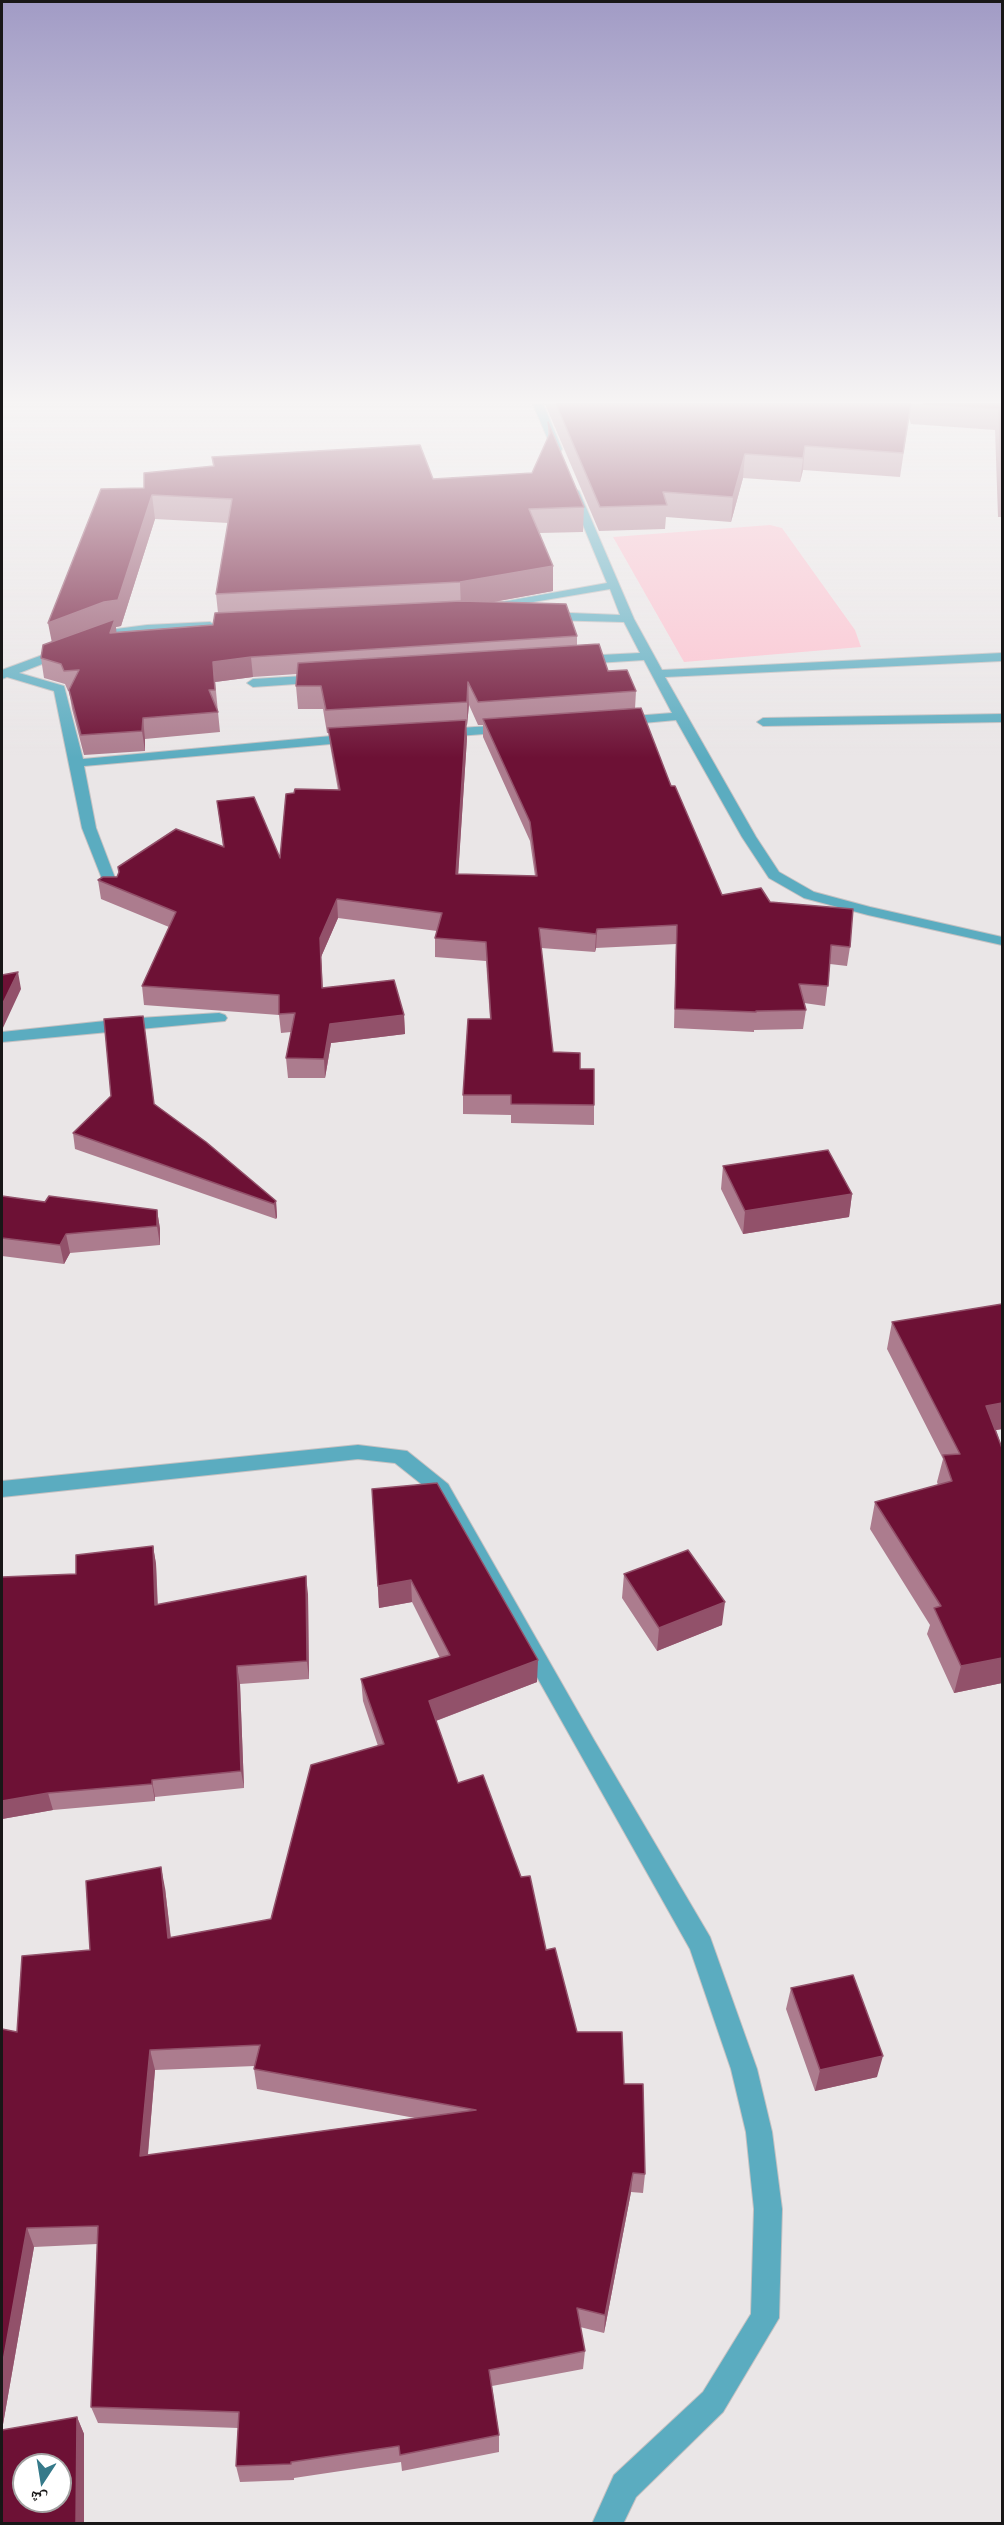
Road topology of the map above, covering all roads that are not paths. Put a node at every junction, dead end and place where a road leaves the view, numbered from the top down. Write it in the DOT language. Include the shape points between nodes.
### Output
graph roads {
  1 [pos="586,522"];
  2 [pos="612,585"];
  3 [pos="628,619"];
  4 [pos="217,625"];
  5 [pos="649,656"];
  6 [pos="1002,657"];
  7 [pos="568,661"];
  8 [pos="4,674"];
  9 [pos="658,674"];
  10 [pos="335,678"];
  11 [pos="254,683"];
  12 [pos="680,716"];
  13 [pos="1002,718"];
  14 [pos="610,722"];
  15 [pos="763,723"];
  16 [pos="517,729"];
  17 [pos="436,733"];
  18 [pos="366,737"];
  19 [pos="77,763"];
  20 [pos="113,891"];
  21 [pos="1002,941"];
  22 [pos="219,1018"];
  23 [pos="2,1036"];
  24 [pos="2,1489"];
  25 [pos="607,2523"];
  1 -- 2 [label="street"];
  2 -- 3 [label="street"];
  2 -- 3 [label="street" via="484,612"];
  3 -- 5 [label="street"];
  4 -- 8 [label="street" via="108,634"];
  5 -- 7 [label="street"];
  5 -- 9 [label="street"];
  6 -- 9 [label="street"];
  8 -- 19 [label="street" via="60,689"];
  9 -- 12 [label="street"];
  10 -- 11 [label="street"];
  12 -- 14 [label="street"];
  12 -- 21 [label="street" via="774,875 809,895"];
  13 -- 15 [label="street"];
  16 -- 17 [label="street"];
  18 -- 19 [label="street"];
  19 -- 20 [label="street" via="89,828"];
  22 -- 23 [label="street"];
  24 -- 25 [label="street" via="358,1452 400,1456 441,1489 477,1548 701,1945 744,2069 759,2132 768,2209 765,2318 712,2402 625,2486"];
}
